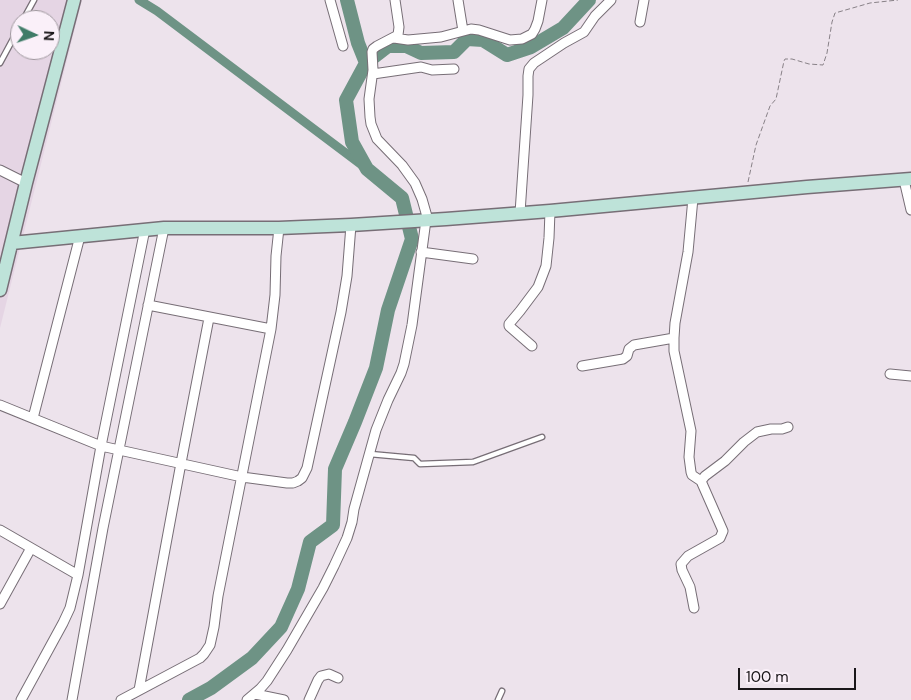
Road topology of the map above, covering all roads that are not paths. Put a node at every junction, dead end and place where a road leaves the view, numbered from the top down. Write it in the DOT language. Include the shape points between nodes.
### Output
graph roads {
  1 [pos="74,0"];
  2 [pos="330,0"];
  3 [pos="395,0"];
  4 [pos="458,0"];
  5 [pos="542,0"];
  6 [pos="611,0"];
  7 [pos="644,0"];
  8 [pos="640,22"];
  9 [pos="463,31"];
  10 [pos="394,38"];
  11 [pos="10,44"];
  12 [pos="343,46"];
  13 [pos="0,63"];
  14 [pos="372,69"];
  15 [pos="454,69"];
  16 [pos="0,170"];
  17 [pos="907,180"];
  18 [pos="26,183"];
  19 [pos="693,198"];
  20 [pos="911,210"];
  21 [pos="550,211"];
  22 [pos="520,213"];
  23 [pos="425,220"];
  24 [pos="351,225"];
  25 [pos="164,228"];
  26 [pos="279,228"];
  27 [pos="145,229"];
  28 [pos="80,236"];
  29 [pos="12,243"];
  30 [pos="421,252"];
  31 [pos="473,259"];
  32 [pos="0,290"];
  33 [pos="148,305"];
  34 [pos="210,318"];
  35 [pos="271,330"];
  36 [pos="674,338"];
  37 [pos="532,346"];
  38 [pos="582,366"];
  39 [pos="890,374"];
  40 [pos="911,376"];
  41 [pos="0,405"];
  42 [pos="32,418"];
  43 [pos="788,427"];
  44 [pos="542,437"];
  45 [pos="101,446"];
  46 [pos="120,450"];
  47 [pos="369,454"];
  48 [pos="181,463"];
  49 [pos="242,477"];
  50 [pos="701,481"];
  51 [pos="0,530"];
  52 [pos="31,548"];
  53 [pos="78,575"];
  54 [pos="0,604"];
  55 [pos="694,608"];
  56 [pos="338,678"];
  57 [pos="139,690"];
  58 [pos="502,691"];
  59 [pos="255,694"];
  60 [pos="21,700"];
  61 [pos="72,700"];
  62 [pos="121,700"];
  63 [pos="247,700"];
  64 [pos="284,700"];
  65 [pos="309,700"];
  66 [pos="498,700"];
  1 -- 18 [label="street"];
  2 -- 12 [label="street"];
  3 -- 10 [label="street" via="399,27 398,36"];
  4 -- 9 [label="street"];
  5 -- 9 [label="street" via="535,30 522,38 510,40 479,30"];
  6 -- 22 [label="street" via="584,32 529,69"];
  7 -- 8 [label="street"];
  9 -- 10 [label="street" via="441,37"];
  10 -- 14 [label="street" via="373,49"];
  11 -- 13 [label="lane"];
  14 -- 15 [label="street"];
  14 -- 23 [label="street" via="369,99 374,132 415,183 422,198"];
  16 -- 18 [label="street"];
  17 -- 19 [label="street"];
  17 -- 20 [label="street"];
  18 -- 29 [label="street"];
  19 -- 21 [label="street"];
  19 -- 36 [label="street"];
  21 -- 22 [label="street"];
  21 -- 37 [label="street" via="546,266 541,281 509,324"];
  22 -- 23 [label="street"];
  23 -- 24 [label="street"];
  23 -- 30 [label="street"];
  24 -- 26 [label="street"];
  24 -- 49 [label="street" via="342,306 305,473 294,483"];
  25 -- 26 [label="street"];
  25 -- 27 [label="street"];
  25 -- 33 [label="street"];
  26 -- 35 [label="street"];
  27 -- 28 [label="street"];
  27 -- 45 [label="street"];
  28 -- 29 [label="street"];
  28 -- 42 [label="street"];
  29 -- 32 [label="street"];
  30 -- 31 [label="street"];
  30 -- 47 [label="street" via="404,364 381,416"];
  33 -- 34 [label="street"];
  33 -- 46 [label="street"];
  34 -- 35 [label="street"];
  34 -- 48 [label="street"];
  35 -- 49 [label="street"];
  36 -- 38 [label="street" via="634,345 623,359"];
  36 -- 50 [label="street" via="678,374 692,431 691,472"];
  39 -- 40 [label="street"];
  41 -- 42 [label="street"];
  42 -- 45 [label="street"];
  43 -- 50 [label="street" via="757,432"];
  44 -- 47 [label="lane" via="473,462 420,464 414,458"];
  45 -- 46 [label="street"];
  45 -- 53 [label="street"];
  46 -- 48 [label="street"];
  46 -- 61 [label="street"];
  47 -- 59 [label="street" via="352,522 334,566 287,650"];
  48 -- 49 [label="street"];
  48 -- 57 [label="street"];
  49 -- 57 [label="street" via="208,650 200,658"];
  50 -- 55 [label="street" via="723,533 681,564"];
  51 -- 52 [label="street"];
  52 -- 53 [label="street"];
  52 -- 54 [label="street"];
  53 -- 60 [label="street" via="67,615"];
  56 -- 65 [label="street" via="329,674 321,676"];
  57 -- 62 [label="street"];
  58 -- 66 [label="lane"];
  59 -- 63 [label="street"];
  59 -- 64 [label="street"];
}
